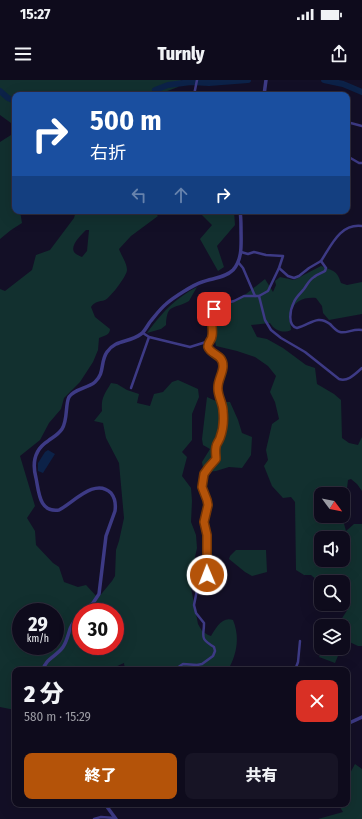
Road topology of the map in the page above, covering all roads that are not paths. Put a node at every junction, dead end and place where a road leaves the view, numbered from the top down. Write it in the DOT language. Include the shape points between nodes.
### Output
graph roads {
  1 [pos="197,82"];
  2 [pos="265,82"];
  3 [pos="195,92"];
  4 [pos="264,92"];
  5 [pos="350,123"];
  6 [pos="362,126"];
  7 [pos="350,158"];
  8 [pos="362,163"];
  9 [pos="240,214"];
  10 [pos="362,226"];
  11 [pos="241,252"];
  12 [pos="321,261"];
  13 [pos="238,262"];
  14 [pos="279,268"];
  15 [pos="255,296"];
  16 [pos="259,296"];
  17 [pos="362,330"];
  18 [pos="142,333"];
  19 [pos="148,337"];
  20 [pos="209,343"];
  21 [pos="362,368"];
  22 [pos="131,388"];
  23 [pos="93,603"];
  24 [pos="72,626"];
  25 [pos="300,640"];
  26 [pos="43,667"];
  27 [pos="178,667"];
  28 [pos="296,667"];
  29 [pos="362,717"];
  30 [pos="350,723"];
  31 [pos="107,807"];
  32 [pos="94,819"];
  33 [pos="116,819"];
  1 -- 3 [label="street"];
  2 -- 4 [label="street"];
  5 -- 6 [label="street"];
  7 -- 8 [label="street"];
  9 -- 11 [label="street"];
  10 -- 12 [label="street" via="353,226 337,236"];
  11 -- 13 [label="street"];
  11 -- 14 [label="street" via="283,256"];
  12 -- 14 [label="street" via="294,278"];
  12 -- 17 [label="street" via="326,270 314,277 294,302 291,324 297,328 320,320 340,332"];
  13 -- 15 [label="street"];
  13 -- 18 [label="street" via="227,274 195,285 166,304"];
  14 -- 16 [label="street" via="268,291"];
  15 -- 16 [label="street"];
  15 -- 20 [label="street" via="244,296 214,309"];
  16 -- 21 [label="street" via="265,320 271,330 305,352 339,379 346,379"];
  18 -- 19 [label="street"];
  18 -- 23 [label="street" via="132,339 118,342 110,348 104,356 100,377 92,385 71,395 64,426 41,447 34,461 42,502 49,510 59,510 95,488 102,488 113,495 115,511 106,536 99,594"];
  19 -- 20 [label="street" via="190,346"];
  19 -- 22 [label="street"];
  20 -- 27 [label="street" via="209,348 223,363 218,389 223,406 223,418 216,459 203,479 202,489 208,505 204,522 207,535 207,575 197,590 194,605 196,613 204,623 204,638 214,646 215,651 213,656 200,665 183,664"];
  24 -- 26 [label="street" via="60,652 50,658"];
  25 -- 28 [label="street"];
  29 -- 30 [label="street"];
  31 -- 33 [label="street"];
  32 -- 33 [label="street"];
}
